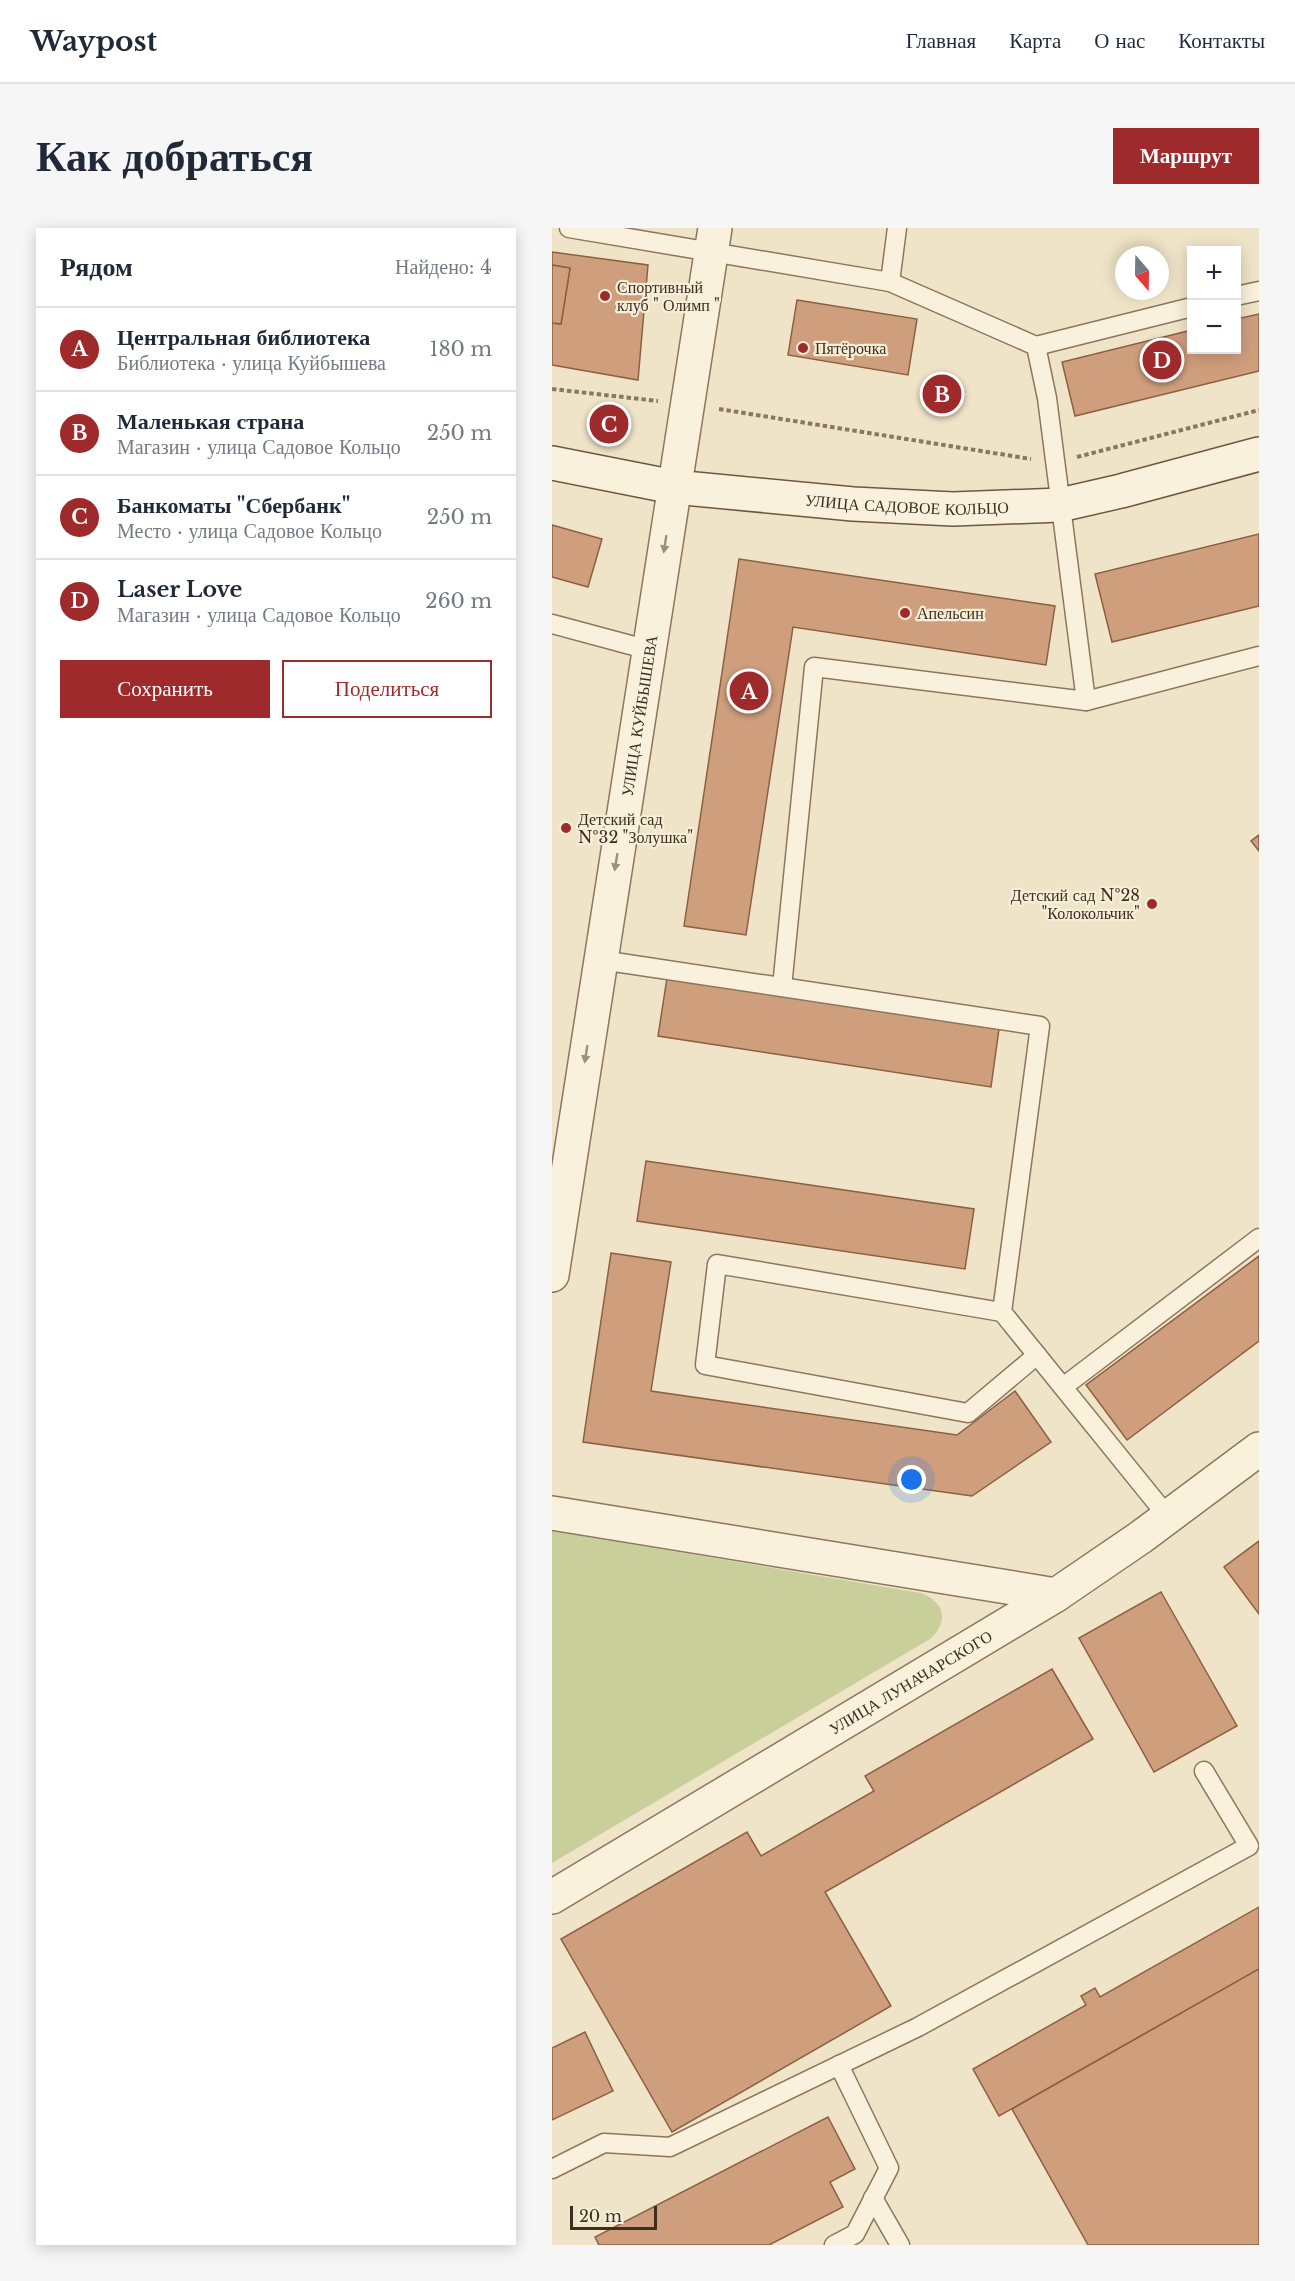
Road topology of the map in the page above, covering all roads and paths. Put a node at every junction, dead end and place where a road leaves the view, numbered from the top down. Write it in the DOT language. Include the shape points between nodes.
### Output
graph roads {
  1 [pos="569,228"];
  2 [pos="897,228"];
  3 [pos="713,241"];
  4 [pos="890,282"];
  5 [pos="1259,291"];
  6 [pos="1241,295"];
  7 [pos="1187,309"];
  8 [pos="1036,346"];
  9 [pos="552,389"];
  10 [pos="687,404"];
  11 [pos="1259,410"];
  12 [pos="1259,454"];
  13 [pos="552,463"];
  14 [pos="1055,463"];
  15 [pos="674,487"];
  16 [pos="1060,505"];
  17 [pos="552,624"];
  18 [pos="649,650"];
  19 [pos="1259,656"];
  20 [pos="1086,701"];
  21 [pos="601,960"];
  22 [pos="782,987"];
  23 [pos="1259,1238"];
  24 [pos="552,1275"];
  25 [pos="1002,1312"];
  26 [pos="1037,1355"];
  27 [pos="1063,1387"];
  28 [pos="1259,1449"];
  29 [pos="552,1513"];
  30 [pos="1168,1517"];
  31 [pos="1056,1595"];
  32 [pos="1204,1771"];
  33 [pos="552,1897"];
  34 [pos="839,2065"];
  35 [pos="552,2169"];
  36 [pos="873,2199"];
  37 [pos="834,2245"];
  38 [pos="900,2245"];
  1 -- 3 [label="lane"];
  2 -- 4 [label="lane"];
  3 -- 4 [label="lane"];
  3 -- 10 [label="street, УЛИЦА КУЙБЫШЕВА"];
  4 -- 8 [label="lane"];
  5 -- 6 [label="lane"];
  7 -- 8 [label="lane"];
  8 -- 14 [label="lane"];
  9 -- 10 [label="path"];
  10 -- 14 [label="path"];
  10 -- 15 [label="street, УЛИЦА КУЙБЫШЕВА"];
  11 -- 14 [label="path"];
  12 -- 16 [label="street, УЛИЦА САДОВОЕ КОЛЬЦО"];
  13 -- 15 [label="street, УЛИЦА САДОВОЕ КОЛЬЦО"];
  14 -- 16 [label="lane"];
  15 -- 16 [label="street, УЛИЦА САДОВОЕ КОЛЬЦО" via="953,509"];
  15 -- 18 [label="street, УЛИЦА КУЙБЫШЕВА, one-way"];
  16 -- 20 [label="lane"];
  17 -- 18 [label="lane"];
  18 -- 21 [label="street, УЛИЦА КУЙБЫШЕВА, one-way"];
  19 -- 20 [label="lane"];
  20 -- 22 [label="lane" via="814,667"];
  21 -- 22 [label="lane"];
  21 -- 24 [label="street, УЛИЦА КУЙБЫШЕВА, one-way"];
  22 -- 25 [label="lane" via="1040,1026"];
  23 -- 27 [label="lane"];
  25 -- 26 [label="lane"];
  25 -- 26 [label="lane" via="717,1264 705,1365 968,1413"];
  26 -- 27 [label="lane"];
  27 -- 30 [label="lane"];
  28 -- 30 [label="street, УЛИЦА ЛУНАЧАРСКОГО"];
  29 -- 31 [label="street"];
  30 -- 31 [label="street, УЛИЦА ЛУНАЧАРСКОГО"];
  31 -- 33 [label="street, УЛИЦА ЛУНАЧАРСКОГО"];
  32 -- 34 [label="lane" via="1249,1846 918,2027"];
  34 -- 35 [label="lane" via="670,2147 604,2144"];
  34 -- 36 [label="lane" via="889,2168"];
  36 -- 37 [label="lane" via="855,2234"];
  36 -- 38 [label="lane"];
}
